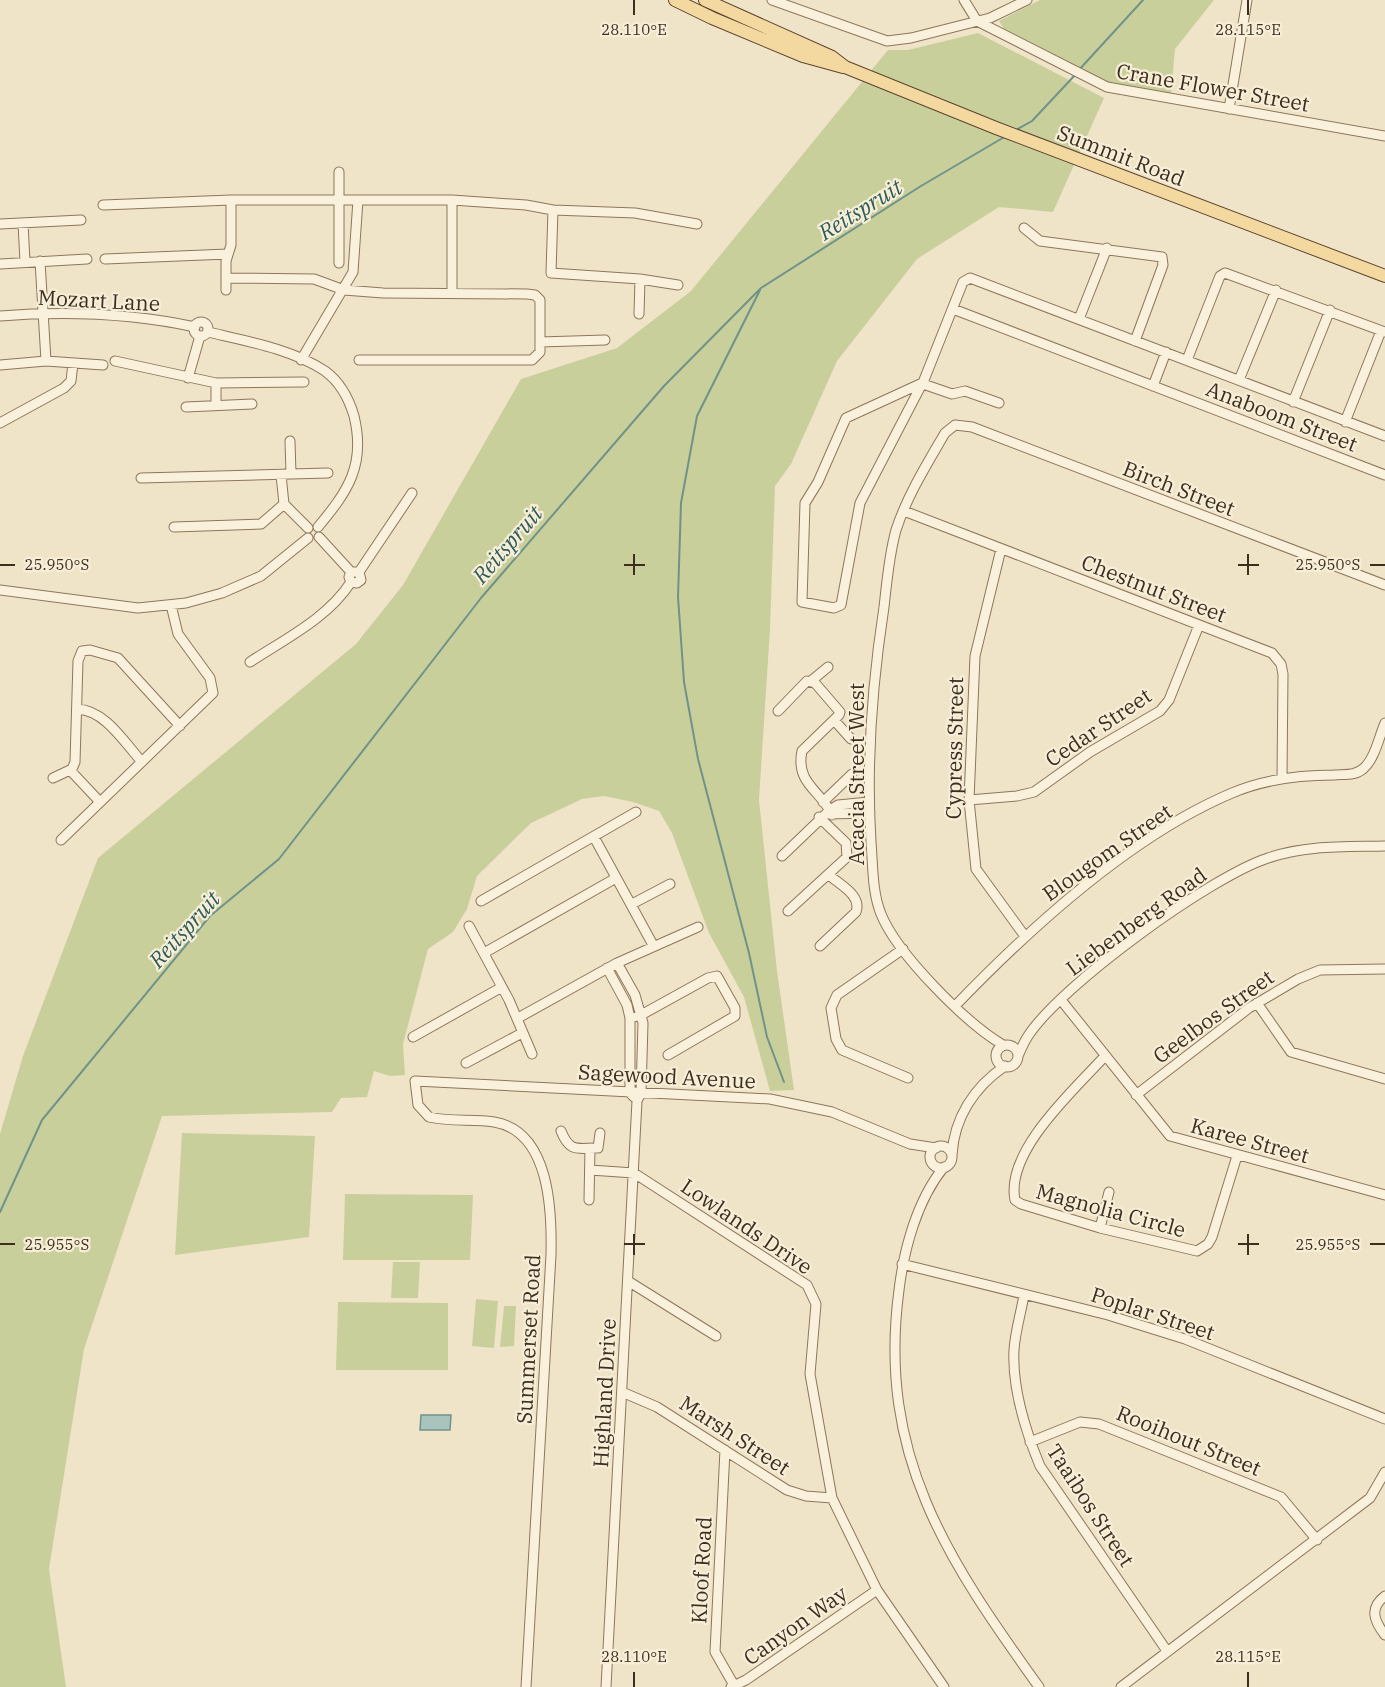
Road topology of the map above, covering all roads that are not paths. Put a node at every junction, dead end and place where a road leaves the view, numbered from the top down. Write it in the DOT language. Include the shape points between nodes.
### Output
graph roads {
  1 [pos="675,0"];
  2 [pos="705,0"];
  3 [pos="772,0"];
  4 [pos="964,0"];
  5 [pos="1027,0"];
  6 [pos="1247,0"];
  7 [pos="786,3"];
  8 [pos="977,21"];
  9 [pos="845,67"];
  10 [pos="1229,109"];
  11 [pos="1385,136"];
  12 [pos="339,172"];
  13 [pos="231,200"];
  14 [pos="358,200"];
  15 [pos="452,200"];
  16 [pos="339,202"];
  17 [pos="103,205"];
  18 [pos="553,210"];
  19 [pos="81,220"];
  20 [pos="23,223"];
  21 [pos="0,224"];
  22 [pos="697,225"];
  23 [pos="1024,228"];
  24 [pos="1107,248"];
  25 [pos="228,254"];
  26 [pos="87,259"];
  27 [pos="105,259"];
  28 [pos="40,261"];
  29 [pos="25,262"];
  30 [pos="339,263"];
  31 [pos="0,264"];
  32 [pos="1385,276"];
  33 [pos="226,278"];
  34 [pos="640,279"];
  35 [pos="678,285"];
  36 [pos="226,290"];
  37 [pos="344,290"];
  38 [pos="1276,290"];
  39 [pos="452,292"];
  40 [pos="953,309"];
  41 [pos="1329,310"];
  42 [pos="43,313"];
  43 [pos="639,314"];
  44 [pos="0,316"];
  45 [pos="1079,319"];
  46 [pos="1383,332"];
  47 [pos="204,334"];
  48 [pos="605,340"];
  49 [pos="1135,341"];
  50 [pos="540,342"];
  51 [pos="1166,352"];
  52 [pos="301,360"];
  53 [pos="359,360"];
  54 [pos="1187,360"];
  55 [pos="46,361"];
  56 [pos="115,361"];
  57 [pos="73,363"];
  58 [pos="0,365"];
  59 [pos="103,365"];
  60 [pos="188,378"];
  61 [pos="1239,380"];
  62 [pos="304,382"];
  63 [pos="216,383"];
  64 [pos="923,384"];
  65 [pos="1153,386"];
  66 [pos="1293,402"];
  67 [pos="999,403"];
  68 [pos="252,404"];
  69 [pos="216,405"];
  70 [pos="186,407"];
  71 [pos="1346,422"];
  72 [pos="0,423"];
  73 [pos="961,424"];
  74 [pos="1385,436"];
  75 [pos="290,441"];
  76 [pos="328,473"];
  77 [pos="286,474"];
  78 [pos="1385,476"];
  79 [pos="141,478"];
  80 [pos="412,493"];
  81 [pos="284,504"];
  82 [pos="904,511"];
  83 [pos="174,527"];
  84 [pos="313,532"];
  85 [pos="1001,549"];
  86 [pos="354,575"];
  87 [pos="1385,585"];
  88 [pos="1,592"];
  89 [pos="171,605"];
  90 [pos="1199,625"];
  91 [pos="250,662"];
  92 [pos="828,667"];
  93 [pos="812,681"];
  94 [pos="76,709"];
  95 [pos="778,711"];
  96 [pos="834,720"];
  97 [pos="1385,723"];
  98 [pos="180,726"];
  99 [pos="851,739"];
  100 [pos="142,762"];
  101 [pos="70,770"];
  102 [pos="852,774"];
  103 [pos="53,778"];
  104 [pos="1282,778"];
  105 [pos="969,800"];
  106 [pos="100,802"];
  107 [pos="823,802"];
  108 [pos="869,802"];
  109 [pos="857,803"];
  110 [pos="636,812"];
  111 [pos="870,813"];
  112 [pos="827,814"];
  113 [pos="858,814"];
  114 [pos="594,837"];
  115 [pos="61,840"];
  116 [pos="1385,846"];
  117 [pos="782,856"];
  118 [pos="829,875"];
  119 [pos="616,878"];
  120 [pos="670,884"];
  121 [pos="481,901"];
  122 [pos="633,904"];
  123 [pos="788,910"];
  124 [pos="468,926"];
  125 [pos="698,927"];
  126 [pos="1024,935"];
  127 [pos="653,945"];
  128 [pos="820,946"];
  129 [pos="903,949"];
  130 [pos="484,953"];
  131 [pos="617,963"];
  132 [pos="607,968"];
  133 [pos="1385,969"];
  134 [pos="502,987"];
  135 [pos="1061,1000"];
  136 [pos="1257,1003"];
  137 [pos="955,1006"];
  138 [pos="641,1015"];
  139 [pos="518,1018"];
  140 [pos="630,1018"];
  141 [pos="522,1033"];
  142 [pos="985,1034"];
  143 [pos="1029,1035"];
  144 [pos="413,1037"];
  145 [pos="1004,1045"];
  146 [pos="532,1054"];
  147 [pos="668,1055"];
  148 [pos="996,1056"];
  149 [pos="1018,1056"];
  150 [pos="1106,1056"];
  151 [pos="466,1063"];
  152 [pos="1005,1066"];
  153 [pos="989,1077"];
  154 [pos="908,1078"];
  155 [pos="1385,1079"];
  156 [pos="416,1081"];
  157 [pos="630,1093"];
  158 [pos="1136,1095"];
  159 [pos="639,1097"];
  160 [pos="955,1129"];
  161 [pos="561,1131"];
  162 [pos="600,1133"];
  163 [pos="910,1144"];
  164 [pos="938,1147"];
  165 [pos="590,1148"];
  166 [pos="952,1155"];
  167 [pos="1237,1156"];
  168 [pos="932,1163"];
  169 [pos="944,1167"];
  170 [pos="590,1170"];
  171 [pos="634,1173"];
  172 [pos="930,1187"];
  173 [pos="1109,1192"];
  174 [pos="1385,1195"];
  175 [pos="589,1200"];
  176 [pos="1100,1228"];
  177 [pos="902,1264"];
  178 [pos="628,1281"];
  179 [pos="1024,1295"];
  180 [pos="716,1336"];
  181 [pos="622,1392"];
  182 [pos="1385,1419"];
  183 [pos="1030,1442"];
  184 [pos="726,1450"];
  185 [pos="1385,1472"];
  186 [pos="832,1498"];
  187 [pos="1317,1540"];
  188 [pos="877,1590"];
  189 [pos="1385,1596"];
  190 [pos="1385,1635"];
  191 [pos="1167,1651"];
  192 [pos="526,1687"];
  193 [pos="606,1687"];
  194 [pos="733,1687"];
  195 [pos="942,1687"];
  196 [pos="1039,1687"];
  197 [pos="1120,1687"];
  1 -- 9 [label="main road, Summit Road" via="803,56"];
  2 -- 9 [label="main road, Summit Road" via="832,57"];
  3 -- 7 [label="street"];
  4 -- 8 [label="street"];
  5 -- 8 [label="street" via="1012,10"];
  6 -- 10 [label="street"];
  7 -- 8 [label="street" via="887,41"];
  8 -- 10 [label="street, Crane Flower Street" via="1103,86"];
  9 -- 32 [label="main road, Summit Road"];
  10 -- 11 [label="street, Crane Flower Street"];
  12 -- 16 [label="street"];
  13 -- 16 [label="street"];
  13 -- 17 [label="street"];
  13 -- 25 [label="street"];
  14 -- 15 [label="street"];
  14 -- 16 [label="street"];
  14 -- 37 [label="street" via="354,265"];
  15 -- 18 [label="street" via="526,204"];
  15 -- 39 [label="street"];
  16 -- 30 [label="street"];
  18 -- 22 [label="street" via="635,213"];
  18 -- 34 [label="street" via="551,273"];
  19 -- 20 [label="street"];
  20 -- 21 [label="street"];
  20 -- 29 [label="street"];
  23 -- 24 [label="street" via="1040,240"];
  24 -- 45 [label="street"];
  24 -- 49 [label="street" via="1162,257 1163,265"];
  25 -- 27 [label="street"];
  25 -- 33 [label="street"];
  26 -- 28 [label="street"];
  28 -- 29 [label="street"];
  28 -- 42 [label="street"];
  29 -- 31 [label="street"];
  33 -- 36 [label="street"];
  33 -- 37 [label="street" via="314,279"];
  34 -- 35 [label="street"];
  34 -- 43 [label="street"];
  37 -- 39 [label="street"];
  37 -- 52 [label="street"];
  38 -- 41 [label="street"];
  38 -- 54 [label="street" via="1231,273 1221,275"];
  38 -- 61 [label="street"];
  39 -- 50 [label="street" via="535,295 542,308"];
  40 -- 45 [label="street" via="963,282 972,278"];
  40 -- 64 [label="street"];
  40 -- 65 [label="street, Anaboom Street"];
  41 -- 46 [label="street"];
  41 -- 66 [label="street"];
  42 -- 44 [label="street, Mozart Lane"];
  42 -- 47 [label="street, Mozart Lane" via="146,319 195,327 195,333"];
  42 -- 55 [label="street"];
  45 -- 49 [label="street"];
  46 -- 71 [label="street"];
  47 -- 52 [label="street" via="255,344"];
  47 -- 60 [label="street"];
  48 -- 50 [label="street"];
  49 -- 51 [label="street"];
  50 -- 53 [label="street" via="537,356 526,361"];
  51 -- 54 [label="street"];
  51 -- 65 [label="street"];
  52 -- 84 [label="street" via="324,371 342,388 351,405 359,445 353,476"];
  54 -- 61 [label="street"];
  55 -- 57 [label="street"];
  55 -- 58 [label="street"];
  56 -- 60 [label="street"];
  57 -- 59 [label="street"];
  57 -- 72 [label="street" via="71,381 64,388"];
  60 -- 63 [label="street"];
  61 -- 66 [label="street"];
  62 -- 63 [label="street"];
  63 -- 69 [label="street"];
  64 -- 64 [label="street" via="860,503 841,605 834,608 805,604 801,596 804,506 819,482 841,426 854,413"];
  64 -- 67 [label="street" via="952,394 965,391"];
  65 -- 78 [label="street, Anaboom Street"];
  66 -- 71 [label="street"];
  68 -- 69 [label="street"];
  69 -- 70 [label="street"];
  71 -- 74 [label="street"];
  73 -- 82 [label="street, Acacia Street West" via="945,433"];
  73 -- 87 [label="street, Birch Street"];
  75 -- 77 [label="street"];
  76 -- 77 [label="street"];
  77 -- 79 [label="street"];
  77 -- 81 [label="street"];
  80 -- 86 [label="street"];
  81 -- 83 [label="street" via="261,524"];
  81 -- 84 [label="street"];
  82 -- 85 [label="street, Chestnut Street"];
  82 -- 108 [label="street, Acacia Street West" via="893,546 873,677"];
  84 -- 86 [label="street"];
  84 -- 89 [label="street" via="265,574 208,598"];
  85 -- 90 [label="street, Chestnut Street"];
  85 -- 105 [label="street, Cypress Street" via="975,656"];
  86 -- 91 [label="street" via="343,594 321,615"];
  88 -- 89 [label="street" via="138,608"];
  89 -- 98 [label="street" via="178,634 214,688 210,698"];
  90 -- 104 [label="street, Chestnut Street" via="1267,650 1279,660 1283,683"];
  90 -- 105 [label="street, Cedar Street" via="1169,700 1160,711 1090,752 1034,792"];
  92 -- 93 [label="street"];
  93 -- 95 [label="street" via="803,683"];
  93 -- 96 [label="street" via="838,708 840,715"];
  94 -- 98 [label="street" via="79,655 90,650 118,658"];
  94 -- 100 [label="street" via="94,711"];
  94 -- 101 [label="street" via="75,762"];
  96 -- 99 [label="street"];
  96 -- 107 [label="street" via="801,756 805,780"];
  97 -- 104 [label="street, Blougom Street" via="1369,762 1361,771"];
  98 -- 100 [label="street"];
  100 -- 106 [label="street"];
  101 -- 103 [label="street"];
  101 -- 106 [label="street"];
  102 -- 107 [label="street"];
  104 -- 126 [label="street, Blougom Street" via="1226,795 1157,834"];
  105 -- 126 [label="street, Cypress Street" via="976,869"];
  106 -- 115 [label="street"];
  107 -- 112 [label="street"];
  108 -- 109 [label="street"];
  108 -- 111 [label="street, Acacia Street West"];
  109 -- 112 [label="street" via="838,805"];
  109 -- 113 [label="street"];
  110 -- 114 [label="street"];
  111 -- 113 [label="street"];
  111 -- 129 [label="street, Acacia Street West" via="877,903"];
  112 -- 113 [label="street"];
  112 -- 117 [label="street"];
  112 -- 118 [label="street" via="848,847 847,857"];
  114 -- 119 [label="street"];
  114 -- 121 [label="street"];
  116 -- 135 [label="street, Liebenberg Road" via="1304,848 1256,862 1184,903"];
  118 -- 123 [label="street"];
  118 -- 128 [label="street" via="855,896 858,907"];
  119 -- 122 [label="street"];
  119 -- 130 [label="street"];
  120 -- 122 [label="street"];
  122 -- 127 [label="street"];
  124 -- 130 [label="street"];
  125 -- 127 [label="street"];
  126 -- 137 [label="street, Blougom Street"];
  127 -- 131 [label="street"];
  129 -- 137 [label="street, Acacia Street West"];
  129 -- 154 [label="street" via="837,995 831,1008 836,1039 842,1050"];
  130 -- 134 [label="street"];
  131 -- 132 [label="street"];
  131 -- 138 [label="street, Highland Drive"];
  132 -- 139 [label="street"];
  132 -- 140 [label="street"];
  133 -- 136 [label="street, Geelbos Street" via="1316,971"];
  134 -- 139 [label="street"];
  134 -- 144 [label="street"];
  135 -- 143 [label="street, Liebenberg Road"];
  135 -- 150 [label="street, Karee Street"];
  136 -- 155 [label="street" via="1291,1052"];
  136 -- 158 [label="street, Geelbos Street"];
  137 -- 142 [label="street, Acacia Street West"];
  138 -- 140 [label="street"];
  138 -- 147 [label="street" via="708,978 718,978 735,1008 735,1016"];
  138 -- 159 [label="street, Highland Drive" via="644,1036"];
  139 -- 141 [label="street"];
  140 -- 157 [label="street"];
  141 -- 146 [label="street"];
  141 -- 151 [label="street"];
  142 -- 145 [label="street, Acacia Street West"];
  142 -- 148 [label="street, Acacia Street West"];
  143 -- 145 [label="street, Liebenberg Road"];
  143 -- 149 [label="street, Liebenberg Road"];
  145 -- 148 [label="street"];
  145 -- 149 [label="street" via="1012,1046"];
  148 -- 152 [label="street"];
  148 -- 153 [label="street"];
  149 -- 152 [label="street" via="1015,1063"];
  150 -- 158 [label="street, Karee Street"];
  150 -- 176 [label="street, Magnolia Circle" via="1035,1135 1013,1189 1015,1200 1021,1204"];
  152 -- 153 [label="street"];
  153 -- 160 [label="street" via="967,1104"];
  156 -- 157 [label="street, Sagewood Avenue"];
  156 -- 192 [label="street, Summerset Road" via="419,1108 429,1117 494,1122 517,1131 537,1156 544,1182 551,1247"];
  157 -- 159 [label="street, Sagewood Avenue"];
  158 -- 167 [label="street, Karee Street" via="1170,1136"];
  159 -- 163 [label="street, Sagewood Avenue" via="756,1098 798,1103 832,1112"];
  159 -- 171 [label="street, Highland Drive"];
  160 -- 164 [label="street"];
  160 -- 166 [label="street"];
  161 -- 165 [label="street" via="568,1146"];
  162 -- 165 [label="street" via="600,1147"];
  163 -- 164 [label="street, Sagewood Avenue"];
  163 -- 168 [label="street, Sagewood Avenue"];
  164 -- 166 [label="street" via="945,1147"];
  164 -- 168 [label="street" via="931,1152"];
  165 -- 170 [label="street"];
  166 -- 169 [label="street" via="950,1164"];
  167 -- 174 [label="street, Karee Street"];
  167 -- 176 [label="street, Magnolia Circle" via="1212,1237 1203,1249 1190,1251"];
  168 -- 169 [label="street"];
  168 -- 172 [label="street"];
  169 -- 172 [label="street"];
  170 -- 171 [label="street"];
  170 -- 175 [label="street"];
  171 -- 178 [label="street, Highland Drive"];
  171 -- 186 [label="street, Lowlands Drive" via="807,1285 813,1295 816,1317 810,1374"];
  172 -- 177 [label="street"];
  173 -- 176 [label="street"];
  177 -- 179 [label="street, Poplar Street"];
  177 -- 196 [label="street" via="893,1353 896,1397 910,1463 926,1506 963,1576"];
  178 -- 180 [label="street"];
  178 -- 181 [label="street, Highland Drive"];
  179 -- 182 [label="street, Poplar Street" via="1185,1339"];
  179 -- 183 [label="street, Taaibos Street" via="1014,1349"];
  181 -- 184 [label="street, Marsh Street" via="657,1407"];
  181 -- 193 [label="street, Highland Drive"];
  183 -- 187 [label="street, Rooihout Street" via="1080,1422 1099,1424 1281,1497"];
  183 -- 191 [label="street, Taaibos Street" via="1040,1466"];
  184 -- 186 [label="street, Marsh Street" via="796,1494"];
  184 -- 194 [label="street, Kloof Road" via="715,1652"];
  185 -- 187 [label="street" via="1370,1498"];
  186 -- 188 [label="street, Lowlands Drive"];
  187 -- 191 [label="street"];
  188 -- 194 [label="street, Canyon Way"];
  188 -- 195 [label="street, Lowlands Drive"];
  189 -- 190 [label="street" via="1374,1608 1374,1618"];
  191 -- 197 [label="street"];
}
